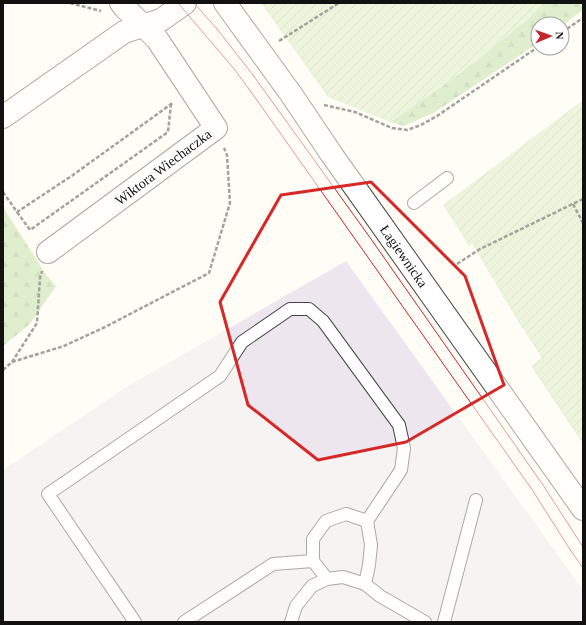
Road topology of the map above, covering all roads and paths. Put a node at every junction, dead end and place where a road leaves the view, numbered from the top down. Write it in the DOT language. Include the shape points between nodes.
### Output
graph roads {
  1 [pos="70,3"];
  2 [pos="185,3"];
  3 [pos="225,3"];
  4 [pos="339,3"];
  5 [pos="114,8"];
  6 [pos="583,18"];
  7 [pos="144,26"];
  8 [pos="570,27"];
  9 [pos="274,44"];
  10 [pos="530,53"];
  11 [pos="191,90"];
  12 [pos="171,104"];
  13 [pos="320,104"];
  14 [pos="3,117"];
  15 [pos="216,128"];
  16 [pos="447,178"];
  17 [pos="3,192"];
  18 [pos="583,199"];
  19 [pos="414,203"];
  20 [pos="573,204"];
  21 [pos="17,212"];
  22 [pos="583,223"];
  23 [pos="48,252"];
  24 [pos="457,264"];
  25 [pos="12,362"];
  26 [pos="3,370"];
  27 [pos="476,500"];
  28 [pos="583,509"];
  29 [pos="367,521"];
  30 [pos="313,561"];
  31 [pos="326,579"];
  32 [pos="365,584"];
  33 [pos="135,622"];
  34 [pos="184,622"];
  35 [pos="291,622"];
  36 [pos="425,622"];
  37 [pos="444,622"];
  1 -- 5 [label="path"];
  2 -- 7 [label="street" via="161,20"];
  3 -- 28 [label="street, Łagiewnicka"];
  4 -- 9 [label="path"];
  5 -- 7 [label="street, Wiktora Wiechaczka" via="125,8"];
  6 -- 8 [label="path"];
  7 -- 11 [label="street, Wiktora Wiechaczka" via="157,39"];
  7 -- 14 [label="street" via="124,32"];
  10 -- 13 [label="path" via="438,116 407,130 392,128 355,112"];
  11 -- 12 [label="path"];
  11 -- 15 [label="street, Wiktora Wiechaczka"];
  12 -- 21 [label="path"];
  12 -- 21 [label="path" via="168,132 30,230"];
  15 -- 23 [label="street, Wiktora Wiechaczka"];
  15 -- 25 [label="path" via="228,156 230,203 210,273 105,328 64,346"];
  16 -- 19 [label="lane"];
  17 -- 21 [label="path"];
  18 -- 20 [label="path"];
  20 -- 22 [label="path"];
  20 -- 24 [label="path" via="480,249"];
  23 -- 25 [label="path" via="40,278 37,323"];
  25 -- 26 [label="path"];
  27 -- 37 [label="lane"];
  29 -- 30 [label="lane" via="346,514 326,521 313,539"];
  29 -- 32 [label="lane" via="371,545"];
  29 -- 33 [label="lane" via="401,470 404,448 399,425 324,321 309,309 290,309 242,342 220,376 48,494"];
  30 -- 31 [label="lane"];
  30 -- 34 [label="lane" via="273,564"];
  31 -- 32 [label="lane" via="343,577"];
  31 -- 35 [label="lane" via="312,586 296,606"];
  32 -- 36 [label="lane" via="380,596"];
}
